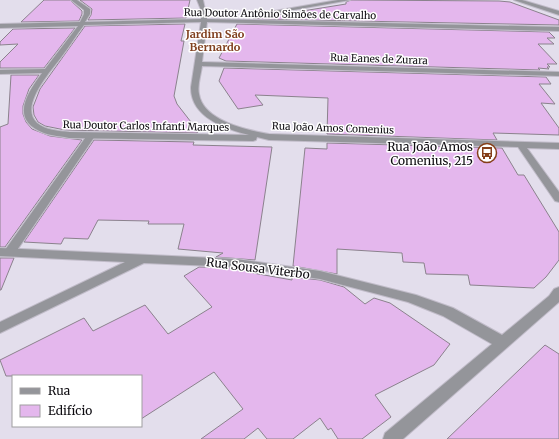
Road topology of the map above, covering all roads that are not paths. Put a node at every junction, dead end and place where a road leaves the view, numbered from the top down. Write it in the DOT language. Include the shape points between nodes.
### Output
graph roads {
  1 [pos="74,0"];
  2 [pos="200,0"];
  3 [pos="347,0"];
  4 [pos="517,0"];
  5 [pos="539,7"];
  6 [pos="559,14"];
  7 [pos="554,19"];
  8 [pos="222,20"];
  9 [pos="204,21"];
  10 [pos="82,25"];
  11 [pos="0,26"];
  12 [pos="559,29"];
  13 [pos="199,64"];
  14 [pos="47,71"];
  15 [pos="0,72"];
  16 [pos="559,74"];
  17 [pos="91,136"];
  18 [pos="269,137"];
  19 [pos="521,145"];
  20 [pos="559,146"];
  21 [pos="559,199"];
  22 [pos="4,253"];
  23 [pos="142,259"];
  24 [pos="559,292"];
  25 [pos="0,328"];
  26 [pos="503,343"];
  27 [pos="391,439"];
  1 -- 10 [label="street" via="86,9 87,14"];
  2 -- 9 [label="street, Rua João Amos Comenius" via="204,10"];
  3 -- 8 [label="street"];
  4 -- 5 [label="street"];
  5 -- 6 [label="street"];
  5 -- 7 [label="street"];
  8 -- 9 [label="street, Rua Doutor Antônio Simões de Carvalho"];
  8 -- 12 [label="street, Rua Doutor Antônio Simões de Carvalho"];
  9 -- 10 [label="street, Rua Doutor Antônio Simões de Carvalho"];
  9 -- 13 [label="street, Rua João Amos Comenius"];
  10 -- 11 [label="street, Rua Doutor Antônio Simões de Carvalho"];
  10 -- 14 [label="street, Rua Doutor Carlos Infanti Marques"];
  13 -- 16 [label="street, Rua Eanes de Zurara"];
  13 -- 18 [label="street, Rua João Amos Comenius" via="195,89 201,107 220,122"];
  14 -- 15 [label="street"];
  14 -- 17 [label="street, Rua Doutor Carlos Infanti Marques" via="26,104 27,116 42,130 54,134"];
  17 -- 18 [label="street, Rua Doutor Carlos Infanti Marques"];
  17 -- 22 [label="street"];
  18 -- 19 [label="street, Rua João Amos Comenius"];
  19 -- 20 [label="street, Rua João Amos Comenius"];
  19 -- 21 [label="street"];
  22 -- 23 [label="street, Rua Sousa Viterbo"];
  23 -- 25 [label="street"];
  23 -- 26 [label="street, Rua Sousa Viterbo" via="236,263 320,275 360,284 411,298 448,312"];
  24 -- 26 [label="street"];
  26 -- 27 [label="street"];
}
